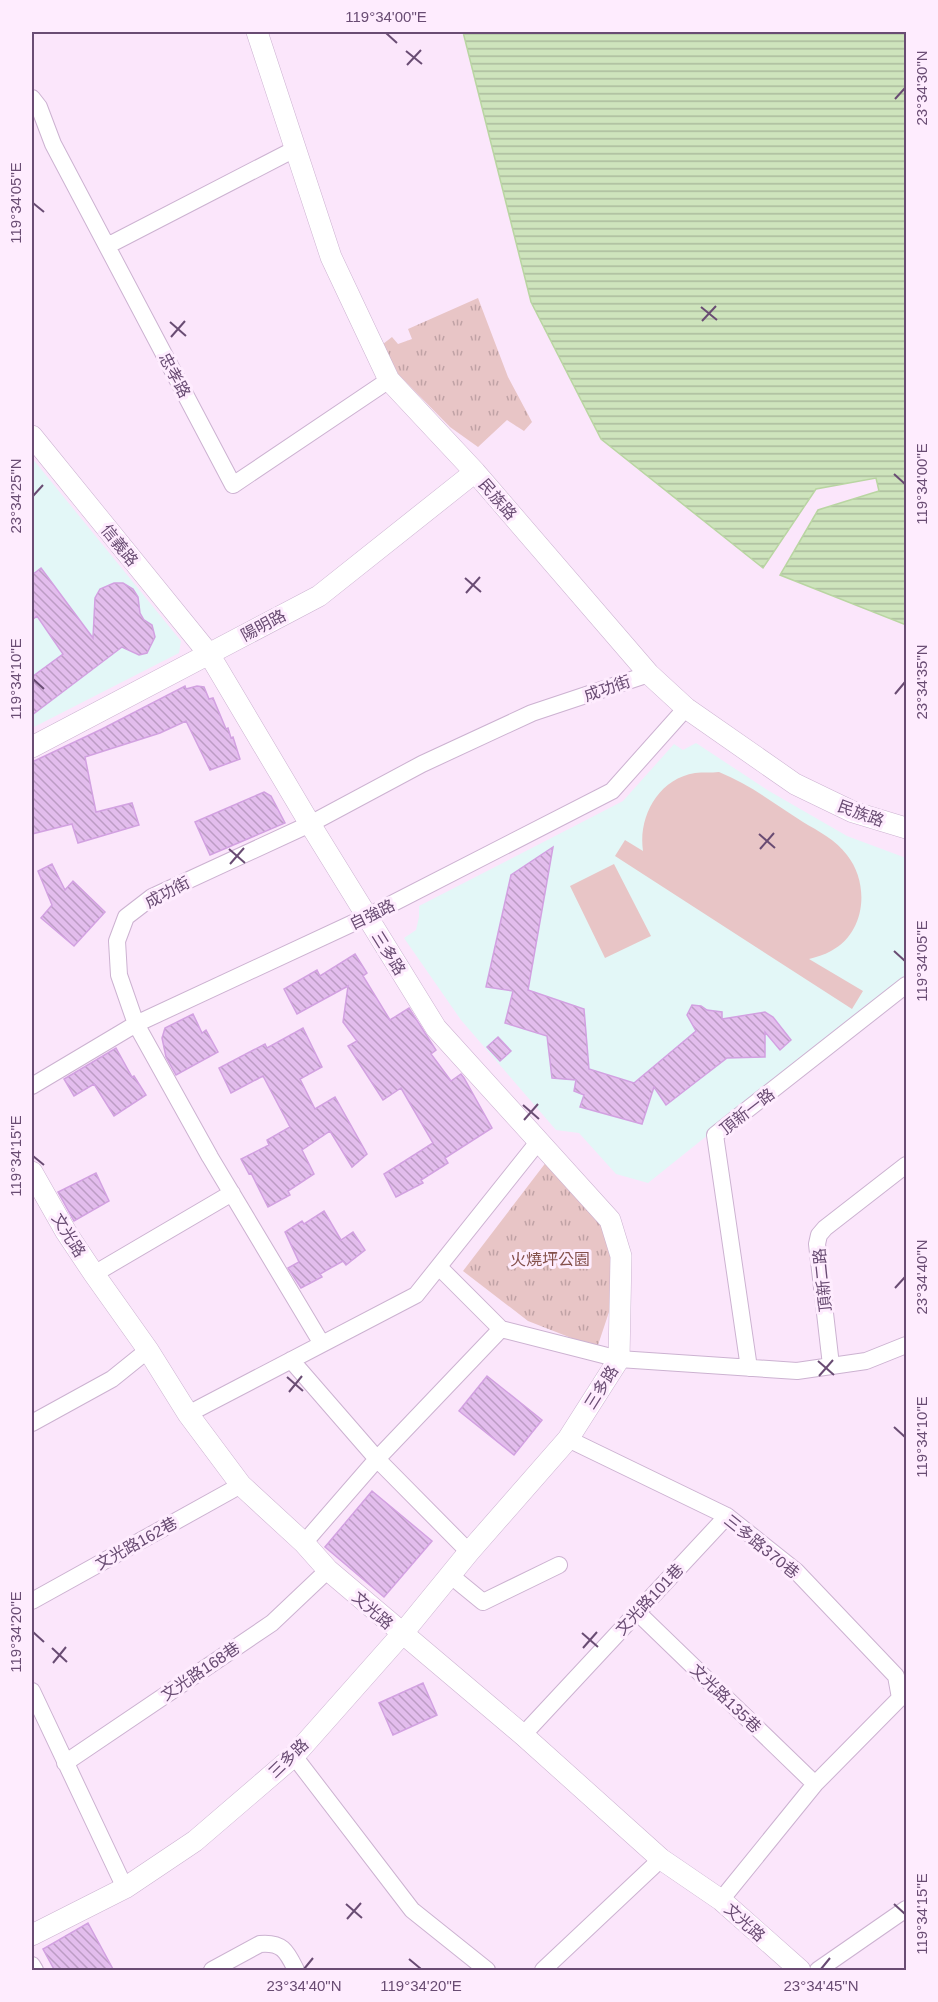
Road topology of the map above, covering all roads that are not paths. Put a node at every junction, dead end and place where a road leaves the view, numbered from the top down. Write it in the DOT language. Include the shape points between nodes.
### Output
graph roads {
  1 [pos="257,32"];
  2 [pos="34,106"];
  3 [pos="295,149"];
  4 [pos="107,246"];
  5 [pos="389,380"];
  6 [pos="32,436"];
  7 [pos="475,472"];
  8 [pos="210,654"];
  9 [pos="650,674"];
  10 [pos="686,708"];
  11 [pos="32,747"];
  12 [pos="310,824"];
  13 [pos="906,828"];
  14 [pos="366,917"];
  15 [pos="906,985"];
  16 [pos="136,1024"];
  17 [pos="32,1086"];
  18 [pos="538,1142"];
  19 [pos="906,1165"];
  20 [pos="32,1172"];
  21 [pos="232,1193"];
  22 [pos="440,1267"];
  23 [pos="94,1275"];
  24 [pos="501,1329"];
  25 [pos="322,1344"];
  26 [pos="906,1345"];
  27 [pos="148,1350"];
  28 [pos="619,1359"];
  29 [pos="291,1360"];
  30 [pos="831,1365"];
  31 [pos="749,1368"];
  32 [pos="189,1414"];
  33 [pos="32,1423"];
  34 [pos="568,1439"];
  35 [pos="377,1459"];
  36 [pos="241,1485"];
  37 [pos="727,1516"];
  38 [pos="304,1543"];
  39 [pos="470,1552"];
  40 [pos="559,1565"];
  41 [pos="328,1570"];
  42 [pos="450,1575"];
  43 [pos="32,1601"];
  44 [pos="637,1612"];
  45 [pos="402,1634"];
  46 [pos="32,1691"];
  47 [pos="523,1736"];
  48 [pos="294,1756"];
  49 [pos="65,1762"];
  50 [pos="815,1784"];
  51 [pos="661,1858"];
  52 [pos="125,1888"];
  53 [pos="721,1900"];
  54 [pos="906,1909"];
  55 [pos="32,1935"];
  56 [pos="32,1965"];
  57 [pos="35,1971"];
  58 [pos="212,1971"];
  59 [pos="296,1971"];
  60 [pos="487,1971"];
  61 [pos="543,1971"];
  62 [pos="800,1971"];
  63 [pos="818,1971"];
  1 -- 3 [label="street, 民族路"];
  2 -- 4 [label="street, 忠孝路"];
  3 -- 4 [label="street"];
  3 -- 5 [label="street, 民族路" via="331,257"];
  4 -- 5 [label="street, 忠孝路" via="233,485"];
  5 -- 7 [label="street, 民族路"];
  6 -- 8 [label="street, 信義路"];
  7 -- 8 [label="street, 陽明路" via="319,596"];
  7 -- 9 [label="street, 民族路"];
  8 -- 11 [label="street, 陽明路"];
  8 -- 12 [label="street, 三多路"];
  9 -- 10 [label="street, 民族路"];
  9 -- 12 [label="street, 成功街" via="532,713 422,764"];
  10 -- 13 [label="street, 民族路" via="795,784 853,812"];
  10 -- 14 [label="street, 自強路" via="612,791"];
  12 -- 14 [label="street, 三多路"];
  12 -- 16 [label="street, 成功街" via="152,897 126,917 117,941 119,975"];
  14 -- 16 [label="street, 自強路"];
  14 -- 18 [label="street, 三多路" via="436,1028"];
  15 -- 31 [label="street, 頂新一路" via="715,1135"];
  16 -- 17 [label="street, 自強路"];
  16 -- 21 [label="street, 成功街"];
  18 -- 22 [label="street"];
  18 -- 28 [label="street, 三多路" via="610,1220 621,1256"];
  19 -- 30 [label="street, 頂新二路" via="819,1235"];
  20 -- 23 [label="street, 文光路"];
  21 -- 23 [label="street"];
  21 -- 25 [label="street, 成功街"];
  22 -- 24 [label="street"];
  22 -- 25 [label="street" via="416,1295"];
  23 -- 27 [label="street, 文光路"];
  24 -- 28 [label="street"];
  24 -- 35 [label="street"];
  25 -- 29 [label="street"];
  26 -- 30 [label="street" via="866,1360"];
  27 -- 32 [label="street, 文光路"];
  27 -- 33 [label="street" via="112,1379"];
  28 -- 31 [label="street"];
  28 -- 34 [label="street, 三多路"];
  29 -- 32 [label="street"];
  29 -- 35 [label="street"];
  30 -- 31 [label="street" via="797,1371"];
  32 -- 36 [label="street, 文光路"];
  34 -- 37 [label="street, 三多路370巷"];
  34 -- 39 [label="street, 三多路"];
  35 -- 38 [label="street"];
  35 -- 39 [label="street"];
  36 -- 38 [label="street, 文光路"];
  36 -- 43 [label="street, 文光路162巷"];
  37 -- 44 [label="street, 文光路101巷"];
  37 -- 50 [label="street, 三多路370巷" via="796,1571 896,1676 900,1698"];
  38 -- 41 [label="street, 文光路"];
  39 -- 42 [label="street, 三多路"];
  40 -- 42 [label="street" via="483,1602"];
  41 -- 45 [label="street, 文光路"];
  41 -- 49 [label="street, 文光路168巷" via="272,1623"];
  42 -- 45 [label="street, 三多路"];
  44 -- 47 [label="street, 文光路101巷"];
  44 -- 50 [label="street, 文光路135巷"];
  45 -- 47 [label="street, 文光路"];
  45 -- 48 [label="street, 三多路"];
  46 -- 49 [label="street"];
  47 -- 51 [label="street, 文光路"];
  48 -- 52 [label="street, 三多路" via="195,1841"];
  48 -- 60 [label="street" via="412,1910"];
  49 -- 52 [label="street"];
  50 -- 53 [label="street"];
  51 -- 53 [label="street, 文光路"];
  51 -- 61 [label="street"];
  52 -- 55 [label="street, 三多路"];
  53 -- 62 [label="street, 文光路"];
  54 -- 63 [label="street"];
  56 -- 57 [label="street"];
  58 -- 59 [label="street" via="268,1943 287,1952"];
}
